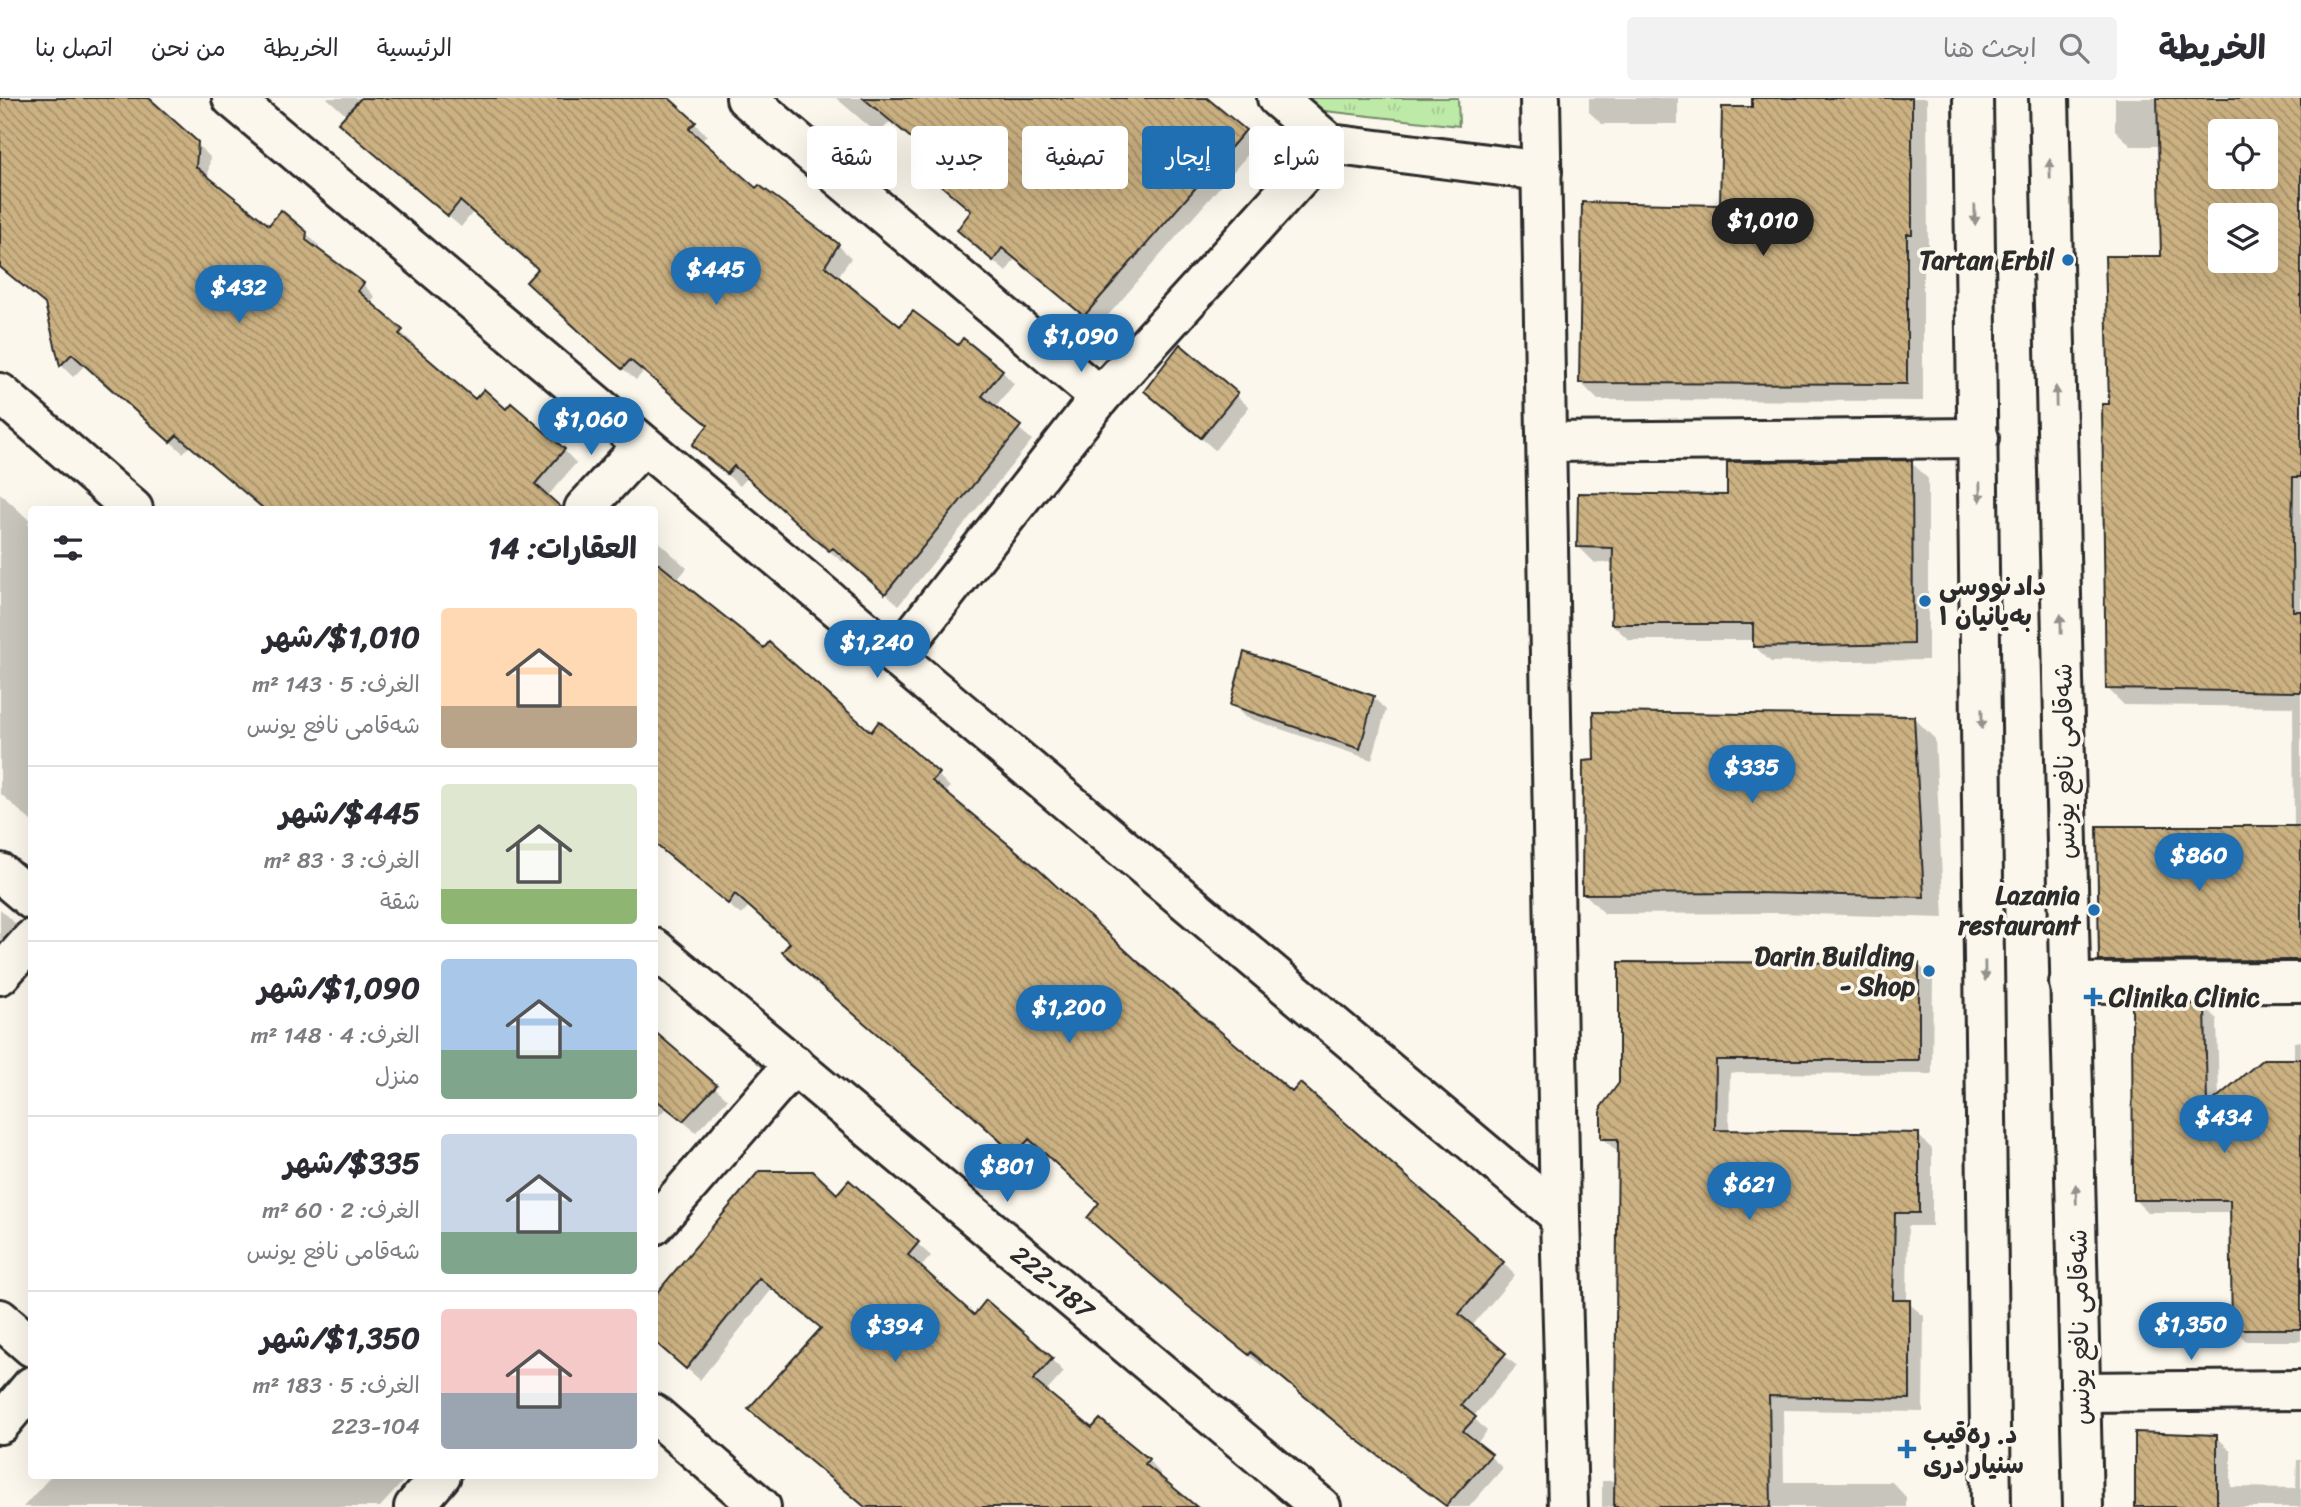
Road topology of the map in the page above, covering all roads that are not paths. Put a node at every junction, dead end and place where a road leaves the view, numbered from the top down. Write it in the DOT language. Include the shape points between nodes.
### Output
graph roads {
  1 [pos="232,98"];
  2 [pos="746,98"];
  3 [pos="1277,98"];
  4 [pos="1541,98"];
  5 [pos="1973,98"];
  6 [pos="2049,98"];
  7 [pos="1309,126"];
  8 [pos="1344,146"];
  9 [pos="1542,171"];
  10 [pos="1289,189"];
  11 [pos="0,393"];
  12 [pos="1100,397"];
  13 [pos="1979,438"];
  14 [pos="1548,442"];
  15 [pos="643,444"];
  16 [pos="130,506"];
  17 [pos="587,506"];
  18 [pos="896,657"];
  19 [pos="0,873"];
  20 [pos="28,897"];
  21 [pos="28,944"];
  22 [pos="658,951"];
  23 [pos="0,975"];
  24 [pos="2301,982"];
  25 [pos="2070,983"];
  26 [pos="794,1064"];
  27 [pos="1560,1216"];
  28 [pos="658,1220"];
  29 [pos="0,1320"];
  30 [pos="28,1344"];
  31 [pos="2301,1390"];
  32 [pos="28,1391"];
  33 [pos="2081,1392"];
  34 [pos="658,1417"];
  35 [pos="0,1424"];
  36 [pos="438,1479"];
  37 [pos="414,1507"];
  38 [pos="761,1507"];
  39 [pos="1321,1507"];
  40 [pos="1568,1507"];
  41 [pos="1991,1507"];
  42 [pos="2083,1507"];
  1 -- 15 [label="street"];
  2 -- 12 [label="street"];
  3 -- 7 [label="street"];
  4 -- 9 [label="street"];
  5 -- 13 [label="street, one-way"];
  25 -- 6 [label="street, شەقامی نافع یونس, one-way"];
  8 -- 9 [label="street"];
  9 -- 14 [label="street"];
  10 -- 12 [label="street"];
  11 -- 16 [label="street"];
  12 -- 18 [label="street"];
  13 -- 14 [label="street"];
  13 -- 41 [label="street, one-way"];
  14 -- 27 [label="street"];
  15 -- 17 [label="street"];
  15 -- 18 [label="street"];
  18 -- 27 [label="street"];
  19 -- 20 [label="street"];
  21 -- 23 [label="street"];
  22 -- 26 [label="street, 222-187"];
  24 -- 25 [label="street"];
  33 -- 25 [label="street, شەقامی نافع یونس, one-way"];
  26 -- 28 [label="street"];
  26 -- 39 [label="street, 222-187"];
  27 -- 40 [label="street"];
  29 -- 30 [label="street"];
  31 -- 33 [label="street"];
  32 -- 35 [label="street"];
  33 -- 42 [label="street, شەقامی نافع یونس"];
  34 -- 38 [label="street"];
  36 -- 37 [label="street"];
}
